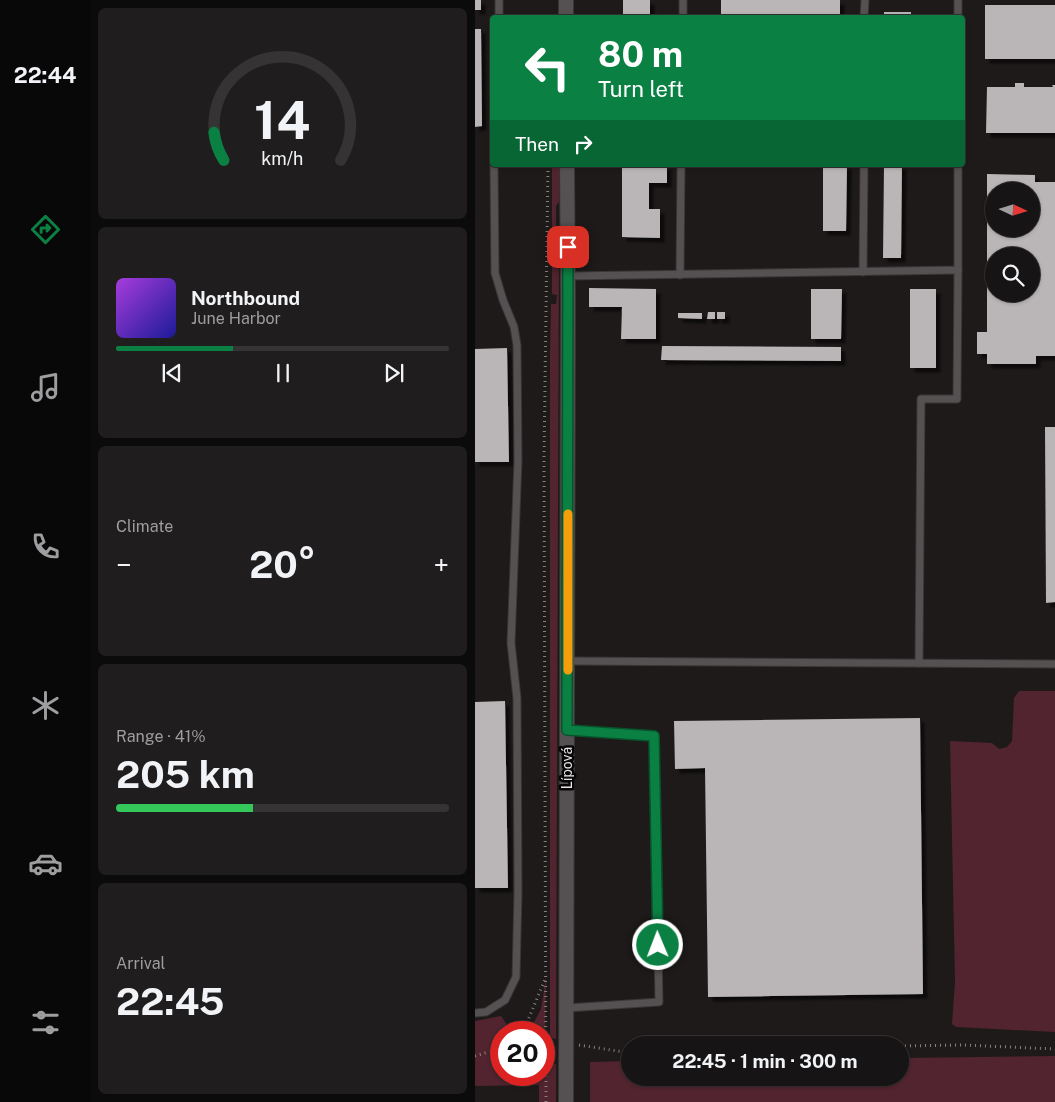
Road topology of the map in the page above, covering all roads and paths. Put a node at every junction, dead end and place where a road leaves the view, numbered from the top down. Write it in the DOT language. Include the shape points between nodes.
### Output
graph roads {
  1 [pos="499,0"];
  2 [pos="566,0"];
  3 [pos="683,0"];
  4 [pos="865,0"];
  5 [pos="958,0"];
  6 [pos="499,15"];
  7 [pos="566,15"];
  8 [pos="683,15"];
  9 [pos="864,15"];
  10 [pos="958,15"];
  11 [pos="494,167"];
  12 [pos="549,167"];
  13 [pos="567,167"];
  14 [pos="681,167"];
  15 [pos="863,167"];
  16 [pos="958,167"];
  17 [pos="958,270"];
  18 [pos="863,272"];
  19 [pos="681,274"];
  20 [pos="568,276"];
  21 [pos="568,661"];
  22 [pos="919,662"];
  23 [pos="1055,664"];
  24 [pos="567,730"];
  25 [pos="547,974"];
  26 [pos="567,1008"];
  27 [pos="475,1013"];
  28 [pos="528,1021"];
  29 [pos="567,1044"];
  30 [pos="909,1046"];
  31 [pos="1055,1049"];
  32 [pos="490,1051"];
  33 [pos="621,1053"];
  34 [pos="475,1056"];
  35 [pos="546,1102"];
  36 [pos="566,1102"];
  1 -- 6 [label="lane"];
  2 -- 7 [label="street"];
  3 -- 8 [label="lane"];
  4 -- 9 [label="lane"];
  5 -- 10 [label="lane"];
  11 -- 27 [label="lane" via="495,273 517,345 518,461 511,643 517,698 518,901 516,977 505,1000 486,1012"];
  12 -- 25 [label="path" via="544,458"];
  13 -- 20 [label="street, Lípová"];
  14 -- 19 [label="lane"];
  15 -- 18 [label="lane"];
  16 -- 17 [label="lane"];
  17 -- 18 [label="lane"];
  17 -- 22 [label="lane" via="957,399 921,399"];
  18 -- 19 [label="lane"];
  19 -- 20 [label="lane"];
  20 -- 21 [label="street, Lípová"];
  21 -- 22 [label="lane"];
  21 -- 24 [label="street, Lípová"];
  22 -- 23 [label="lane"];
  24 -- 26 [label="street, Lípová"];
  24 -- 26 [label="lane" via="654,736 659,1002"];
  25 -- 28 [label="path"];
  25 -- 35 [label="path"];
  26 -- 29 [label="street, Lípová"];
  29 -- 33 [label="path"];
  29 -- 36 [label="street, Lípová"];
  30 -- 31 [label="path"];
  32 -- 34 [label="path"];
}
